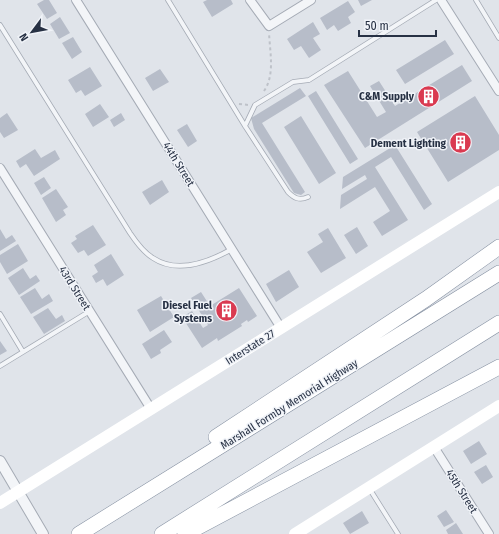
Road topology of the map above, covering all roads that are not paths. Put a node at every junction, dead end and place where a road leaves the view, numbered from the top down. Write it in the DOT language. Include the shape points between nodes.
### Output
graph roads {
  1 [pos="76,0"];
  2 [pos="168,0"];
  3 [pos="250,0"];
  4 [pos="311,0"];
  5 [pos="436,0"];
  6 [pos="441,0"];
  7 [pos="476,0"];
  8 [pos="0,25"];
  9 [pos="499,38"];
  10 [pos="499,91"];
  11 [pos="245,126"];
  12 [pos="0,168"];
  13 [pos="499,192"];
  14 [pos="308,197"];
  15 [pos="499,247"];
  16 [pos="232,249"];
  17 [pos="499,273"];
  18 [pos="90,311"];
  19 [pos="0,314"];
  20 [pos="499,323"];
  21 [pos="281,328"];
  22 [pos="23,352"];
  23 [pos="0,366"];
  24 [pos="499,367"];
  25 [pos="499,406"];
  26 [pos="151,409"];
  27 [pos="434,447"];
  28 [pos="0,461"];
  29 [pos="369,488"];
  30 [pos="19,491"];
  31 [pos="0,503"];
  32 [pos="92,526"];
  33 [pos="302,532"];
  34 [pos="44,534"];
  35 [pos="79,534"];
  36 [pos="162,534"];
  37 [pos="185,534"];
  38 [pos="398,534"];
  39 [pos="489,534"];
  1 -- 16 [label="street, 44th Street"];
  2 -- 11 [label="lane"];
  3 -- 4 [label="street" via="269,26"];
  5 -- 11 [label="lane" via="309,80 293,82 255,105"];
  6 -- 10 [label="street"];
  7 -- 9 [label="lane"];
  8 -- 16 [label="lane" via="130,233 152,258 175,266 196,264"];
  11 -- 14 [label="lane" via="288,192 294,198"];
  12 -- 18 [label="street, 43rd Street"];
  13 -- 21 [label="main road, Interstate 27"];
  15 -- 32 [label="highway" via="426,299 190,455"];
  16 -- 21 [label="street, 44th Street"];
  17 -- 32 [label="highway, Marshall Formby Memorial Highway"];
  18 -- 22 [label="lane"];
  18 -- 26 [label="street, 43rd Street"];
  19 -- 22 [label="lane"];
  20 -- 36 [label="highway"];
  21 -- 26 [label="main road, Interstate 27"];
  22 -- 23 [label="lane"];
  24 -- 37 [label="highway"];
  25 -- 27 [label="main road"];
  26 -- 30 [label="main road, Interstate 27"];
  27 -- 29 [label="main road"];
  27 -- 39 [label="street, 45th Street"];
  28 -- 30 [label="street"];
  29 -- 33 [label="main road"];
  29 -- 38 [label="lane"];
  30 -- 31 [label="main road, Interstate 27"];
  30 -- 34 [label="street"];
  32 -- 35 [label="highway, Marshall Formby Memorial Highway"];
}
